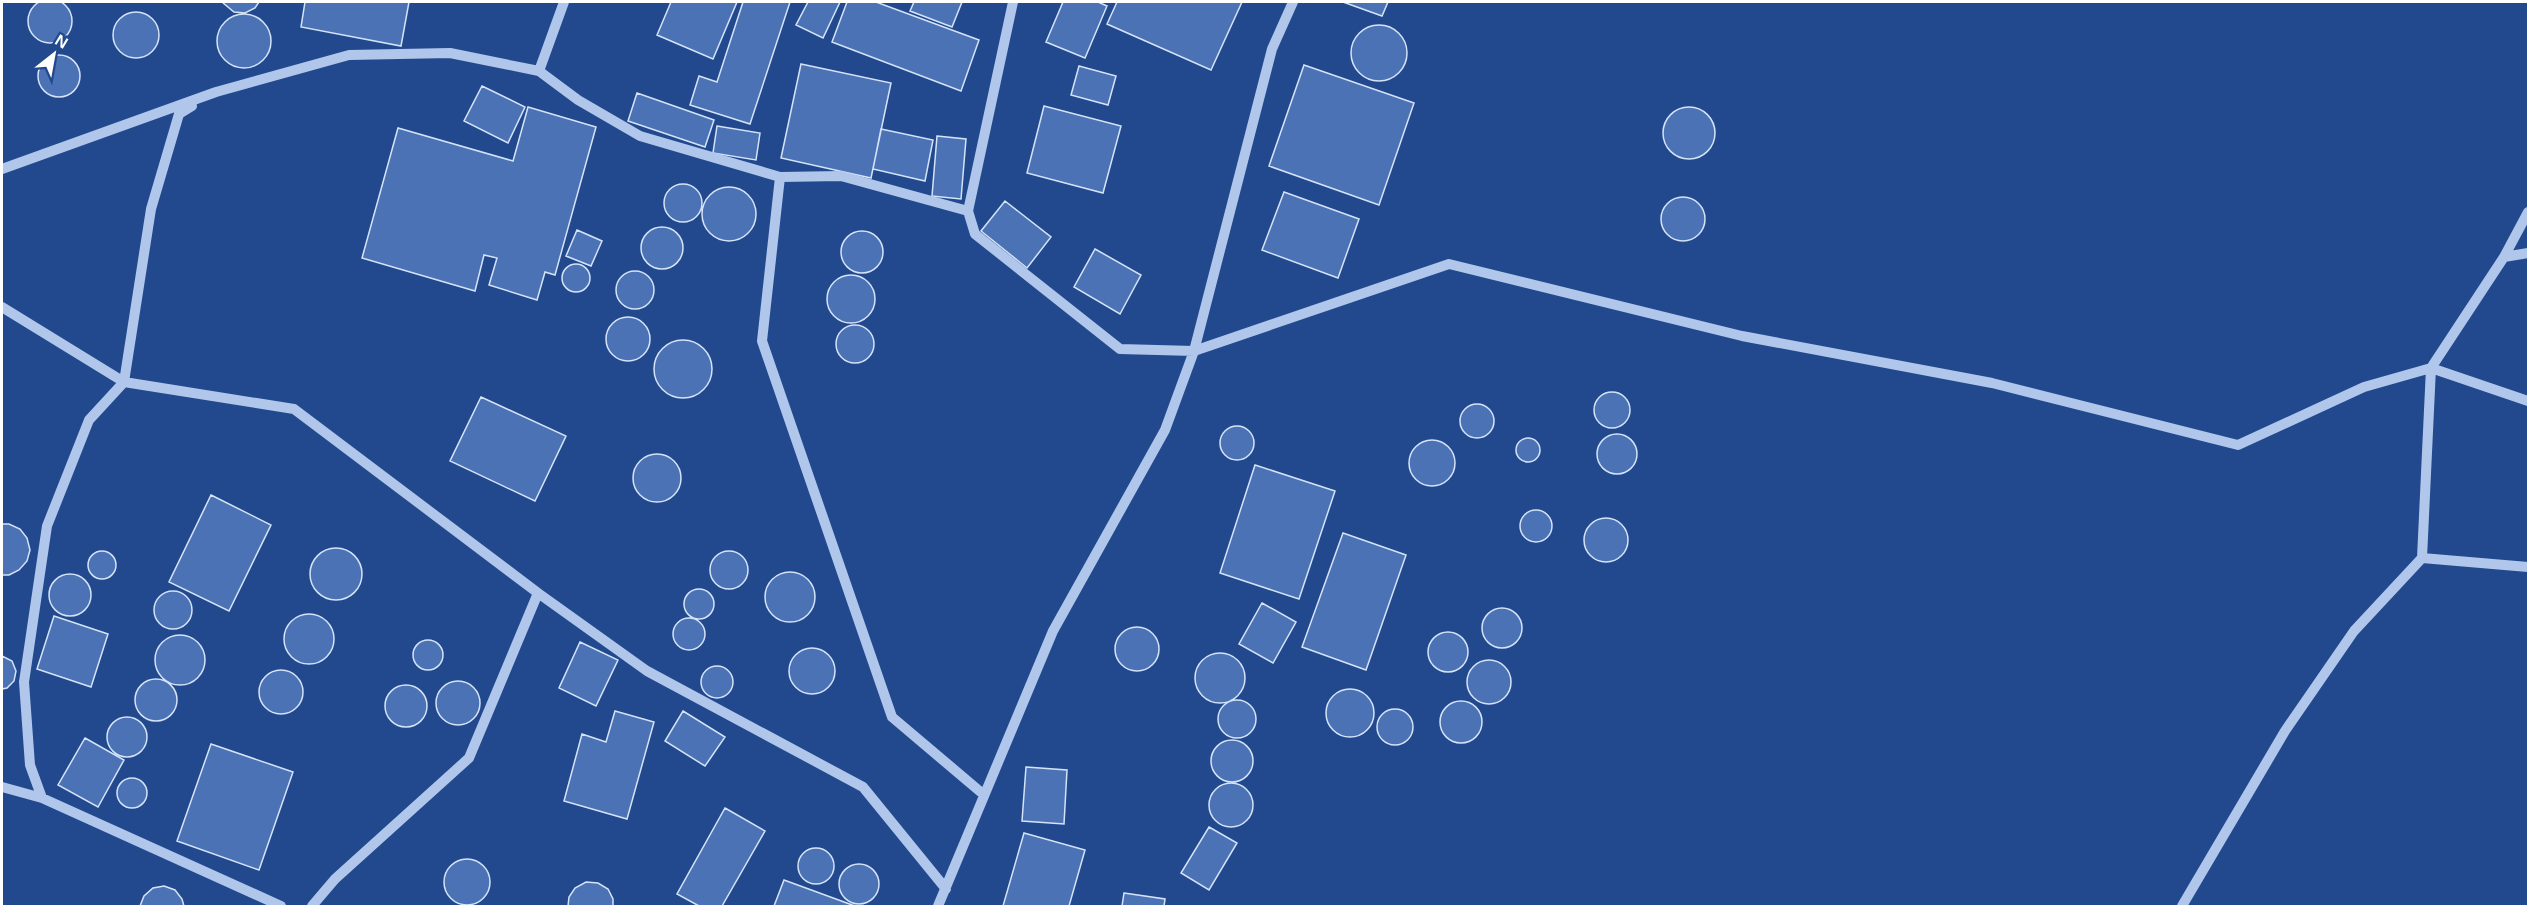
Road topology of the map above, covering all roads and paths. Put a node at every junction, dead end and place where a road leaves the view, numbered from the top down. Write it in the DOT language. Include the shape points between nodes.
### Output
graph roads {
  1 [pos="564,2"];
  2 [pos="1013,2"];
  3 [pos="1293,2"];
  4 [pos="539,71"];
  5 [pos="216,92"];
  6 [pos="2,169"];
  7 [pos="780,177"];
  8 [pos="968,211"];
  9 [pos="2529,212"];
  10 [pos="2529,253"];
  11 [pos="2504,257"];
  12 [pos="2,307"];
  13 [pos="1194,351"];
  14 [pos="2431,368"];
  15 [pos="124,382"];
  16 [pos="2529,400"];
  17 [pos="2422,558"];
  18 [pos="2529,567"];
  19 [pos="538,593"];
  20 [pos="2,787"];
  21 [pos="983,794"];
  22 [pos="42,798"];
  23 [pos="946,889"];
  24 [pos="280,906"];
  25 [pos="312,906"];
  26 [pos="938,906"];
  27 [pos="2182,906"];
  1 -- 4 [label="street"];
  2 -- 8 [label="street"];
  3 -- 13 [label="street" via="1272,49"];
  4 -- 5 [label="street" via="450,53 349,55"];
  4 -- 7 [label="street" via="578,100 640,136"];
  5 -- 6 [label="street"];
  5 -- 15 [label="street" via="179,114 151,209"];
  7 -- 8 [label="street" via="841,177"];
  7 -- 21 [label="street" via="762,341 892,717"];
  8 -- 13 [label="street" via="975,234 1120,349"];
  9 -- 11 [label="street"];
  10 -- 11 [label="street"];
  11 -- 14 [label="street"];
  12 -- 15 [label="street"];
  13 -- 14 [label="street" via="1449,264 1742,336 1992,383 2238,445 2364,387"];
  13 -- 21 [label="street" via="1165,430 1053,632"];
  14 -- 16 [label="street"];
  14 -- 17 [label="street"];
  15 -- 19 [label="street" via="294,409"];
  15 -- 22 [label="street" via="89,420 47,526 24,682 30,765"];
  17 -- 18 [label="street"];
  17 -- 27 [label="street" via="2354,631 2285,731"];
  19 -- 23 [label="street" via="647,671 863,787"];
  19 -- 25 [label="street" via="469,758 336,879"];
  20 -- 22 [label="street"];
  21 -- 23 [label="street"];
  22 -- 24 [label="street"];
  23 -- 26 [label="street"];
}
